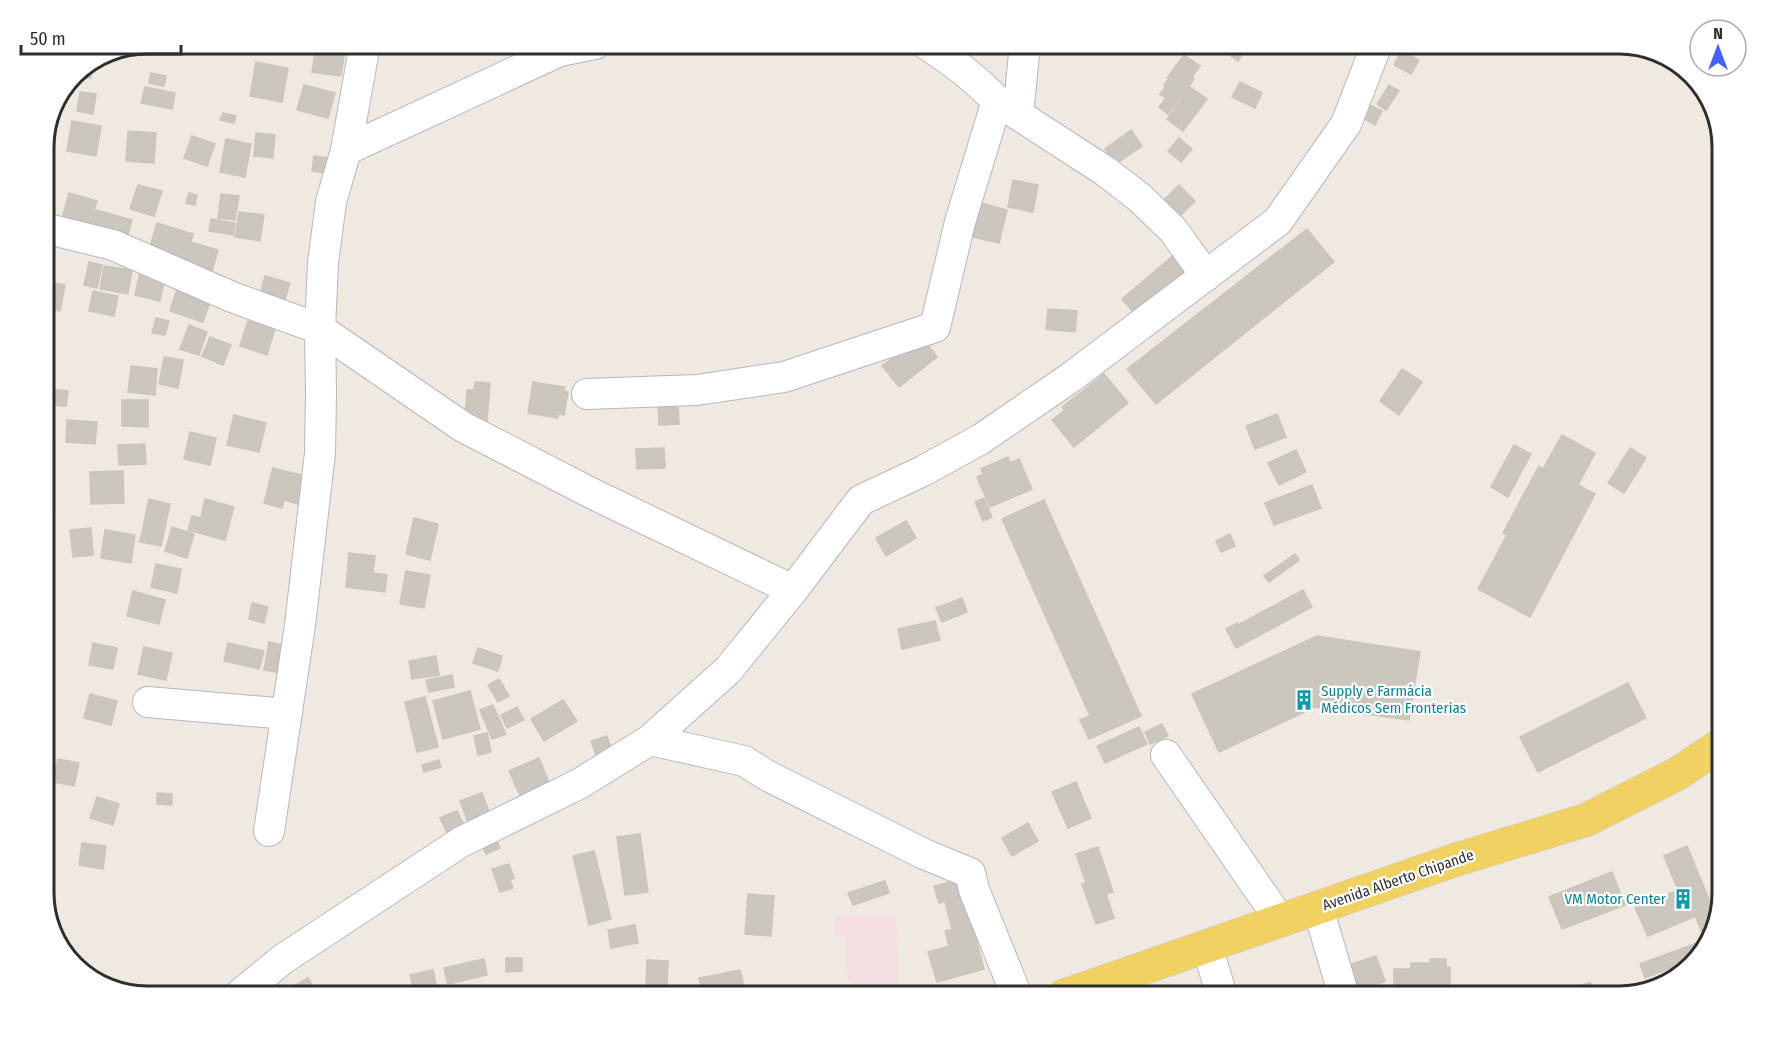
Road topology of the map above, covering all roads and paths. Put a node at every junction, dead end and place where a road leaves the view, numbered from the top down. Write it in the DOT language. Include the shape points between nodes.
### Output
graph roads {
  1 [pos="363,54"];
  2 [pos="554,54"];
  3 [pos="943,54"];
  4 [pos="1022,54"];
  5 [pos="1373,54"];
  6 [pos="1007,108"];
  7 [pos="346,150"];
  8 [pos="54,230"];
  9 [pos="1206,276"];
  10 [pos="320,329"];
  11 [pos="587,394"];
  12 [pos="793,590"];
  13 [pos="148,702"];
  14 [pos="287,714"];
  15 [pos="650,740"];
  16 [pos="1712,751"];
  17 [pos="1166,755"];
  18 [pos="269,831"];
  19 [pos="1318,908"];
  20 [pos="1280,920"];
  21 [pos="1207,946"];
  22 [pos="250,986"];
  23 [pos="1013,986"];
  24 [pos="1093,986"];
  25 [pos="1219,986"];
  26 [pos="1341,986"];
  1 -- 7 [label="street"];
  2 -- 7 [label="street"];
  3 -- 6 [label="street"];
  4 -- 6 [label="street"];
  5 -- 9 [label="street" via="1346,124 1278,221"];
  6 -- 9 [label="street" via="1140,198 1173,230"];
  6 -- 11 [label="street" via="960,222 935,327 784,377 697,390"];
  7 -- 10 [label="street" via="331,202"];
  8 -- 10 [label="street" via="112,245 232,297"];
  9 -- 12 [label="street" via="981,439 861,501"];
  10 -- 12 [label="street" via="463,427"];
  10 -- 14 [label="street" via="320,453"];
  12 -- 15 [label="street" via="728,670"];
  13 -- 14 [label="street"];
  14 -- 18 [label="street"];
  15 -- 22 [label="street" via="579,784 461,842 284,959"];
  15 -- 23 [label="street" via="744,761 924,854 970,873"];
  16 -- 19 [label="main road, Avenida Alberto Chipande" via="1677,774 1586,820"];
  17 -- 20 [label="street"];
  19 -- 20 [label="main road, Avenida Alberto Chipande"];
  19 -- 26 [label="street"];
  20 -- 21 [label="main road, Avenida Alberto Chipande"];
  21 -- 24 [label="main road, Avenida Alberto Chipande"];
  21 -- 25 [label="street"];
}
